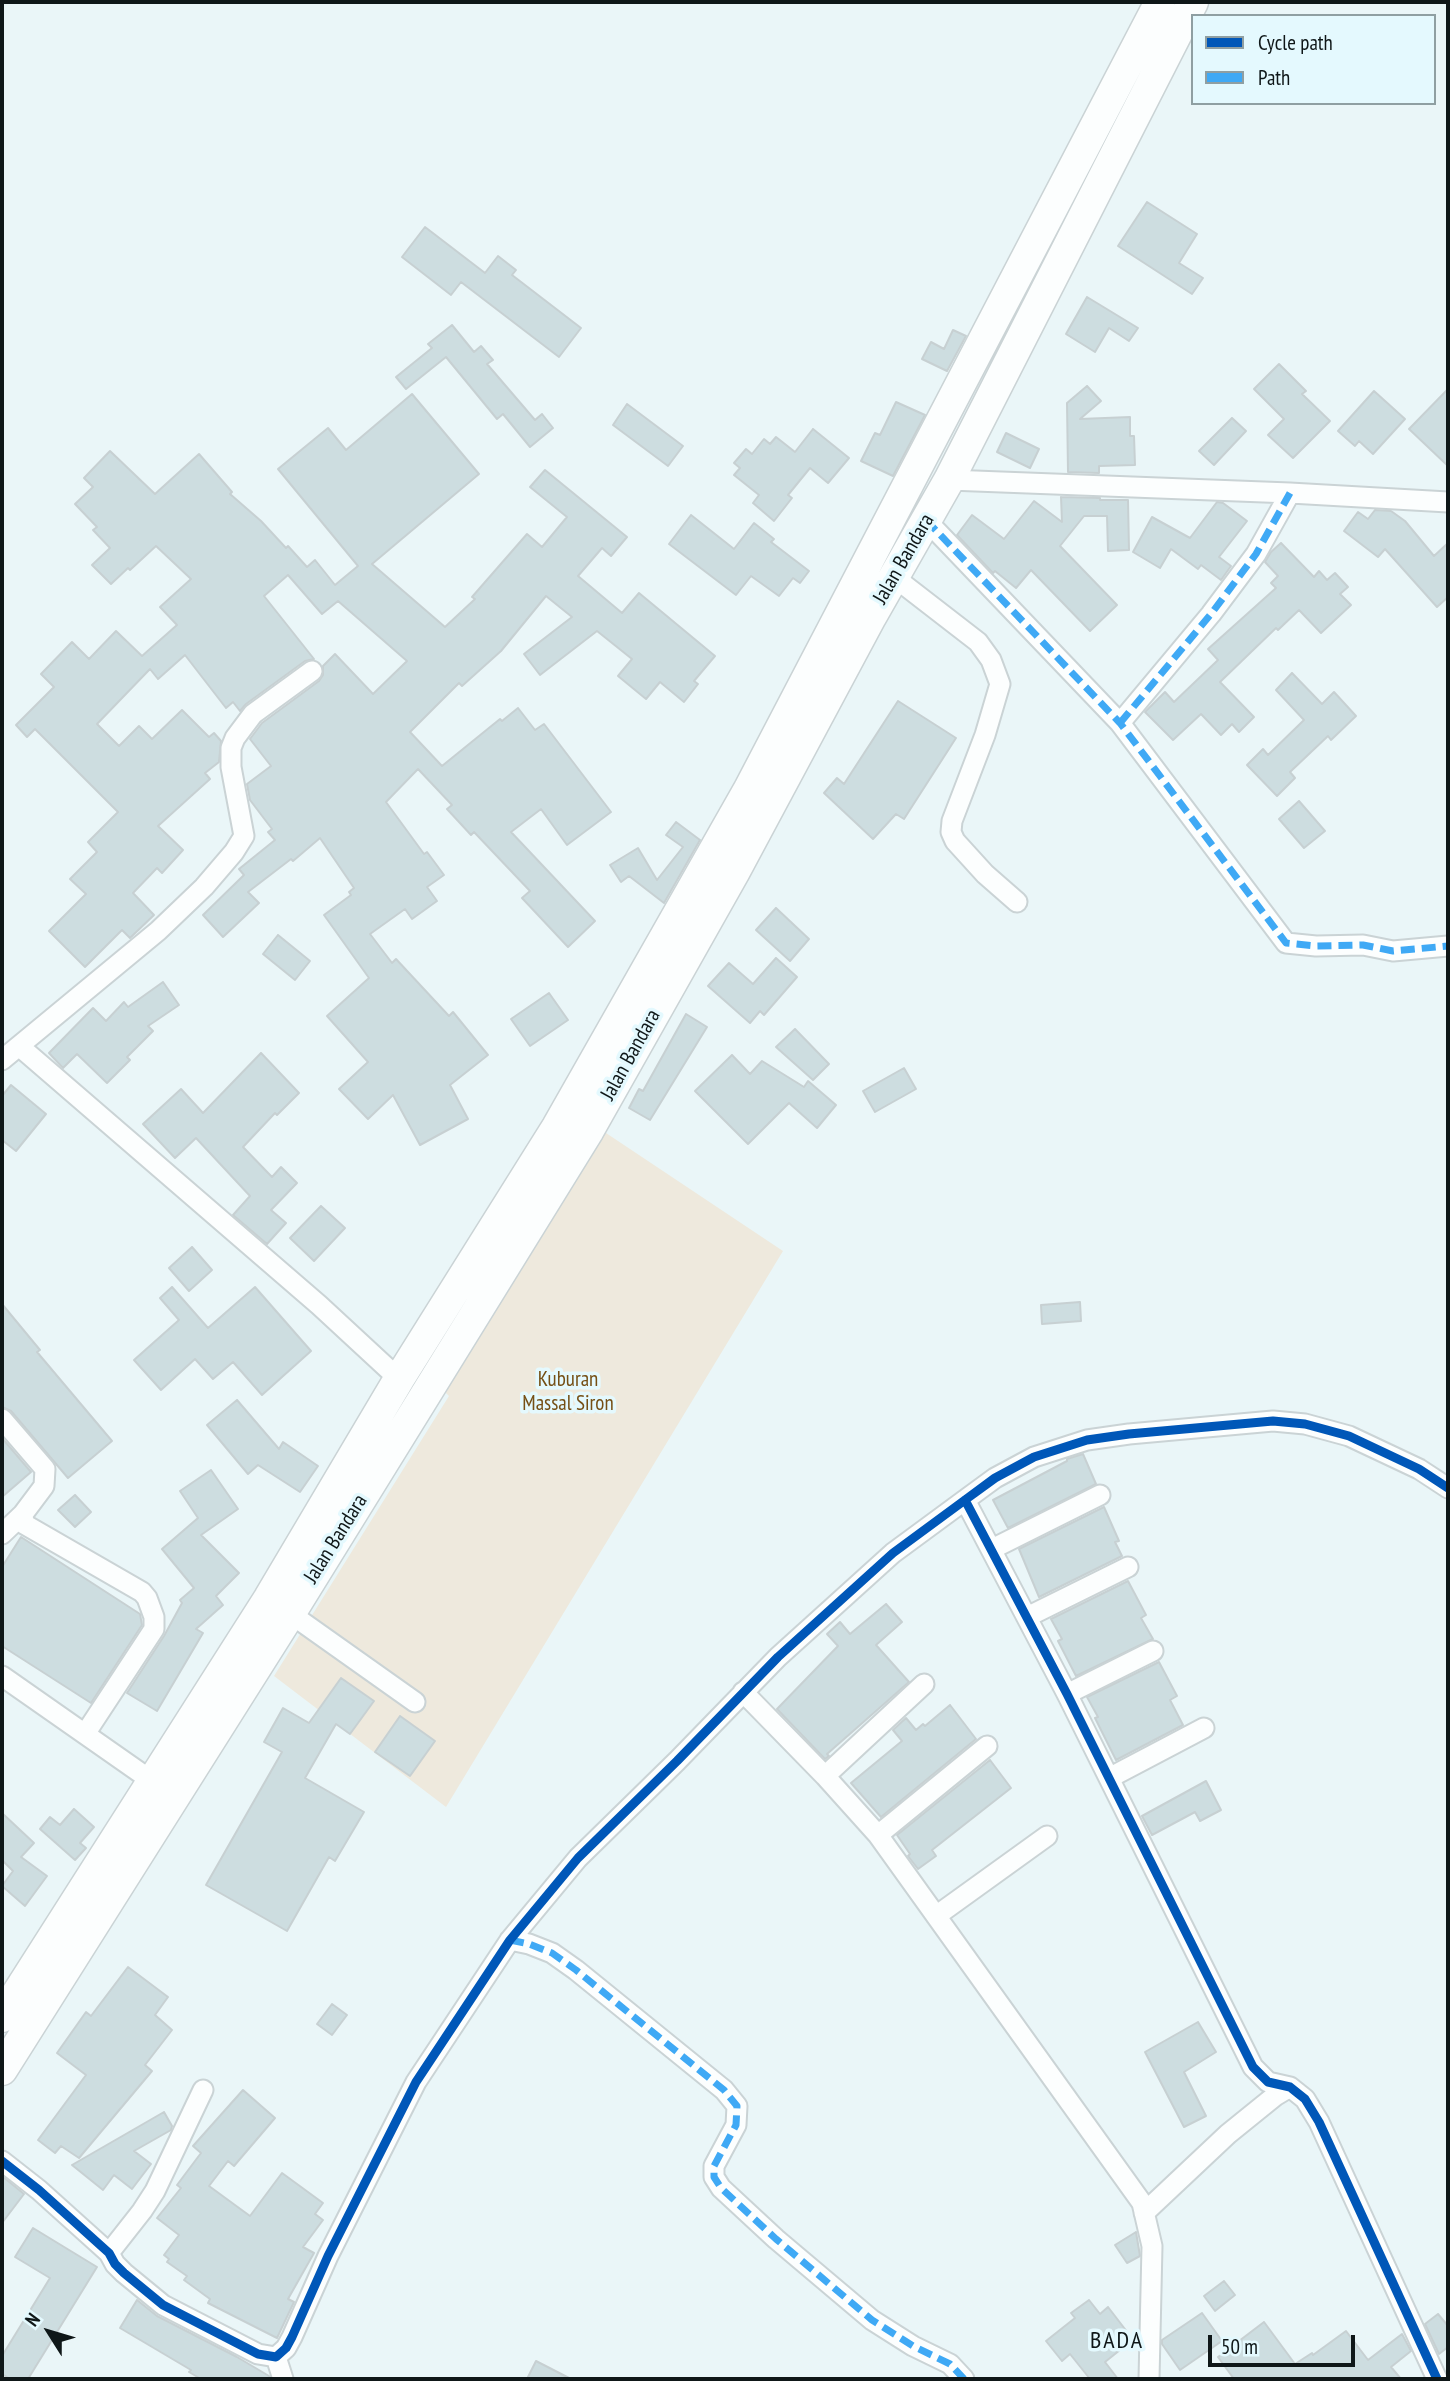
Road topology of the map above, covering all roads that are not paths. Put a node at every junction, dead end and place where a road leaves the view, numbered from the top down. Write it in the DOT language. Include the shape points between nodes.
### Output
graph roads {
  1 [pos="1160,2"];
  2 [pos="1193,2"];
  3 [pos="991,328"];
  4 [pos="1020,339"];
  5 [pos="949,480"];
  6 [pos="1290,493"];
  7 [pos="1448,502"];
  8 [pos="926,520"];
  9 [pos="894,578"];
  10 [pos="859,611"];
  11 [pos="312,671"];
  12 [pos="1120,723"];
  13 [pos="1017,902"];
  14 [pos="1448,946"];
  15 [pos="19,1046"];
  16 [pos="2,1060"];
  17 [pos="399,1378"];
  18 [pos="2,1419"];
  19 [pos="1448,1488"];
  20 [pos="1100,1495"];
  21 [pos="965,1500"];
  22 [pos="23,1514"];
  23 [pos="2,1534"];
  24 [pos="992,1549"];
  25 [pos="1128,1567"];
  26 [pos="279,1606"];
  27 [pos="1027,1617"];
  28 [pos="1153,1651"];
  29 [pos="2,1676"];
  30 [pos="925,1684"];
  31 [pos="743,1692"];
  32 [pos="1067,1695"];
  33 [pos="415,1702"];
  34 [pos="1205,1728"];
  35 [pos="85,1734"];
  36 [pos="987,1746"];
  37 [pos="825,1776"];
  38 [pos="1109,1778"];
  39 [pos="152,1781"];
  40 [pos="878,1835"];
  41 [pos="1047,1836"];
  42 [pos="936,1916"];
  43 [pos="510,1940"];
  44 [pos="2,2017"];
  45 [pos="2,2070"];
  46 [pos="1290,2087"];
  47 [pos="203,2090"];
  48 [pos="2,2161"];
  49 [pos="1144,2213"];
  50 [pos="109,2253"];
  51 [pos="276,2357"];
  52 [pos="283,2379"];
  53 [pos="964,2379"];
  54 [pos="1149,2379"];
  55 [pos="1437,2379"];
  1 -- 3 [label="highway, Jalan Bandara"];
  2 -- 4 [label="highway, Jalan Bandara"];
  3 -- 4 [label="highway"];
  3 -- 10 [label="highway, Jalan Bandara"];
  4 -- 5 [label="highway, Jalan Bandara"];
  5 -- 6 [label="street"];
  5 -- 8 [label="highway, Jalan Bandara"];
  6 -- 7 [label="street"];
  6 -- 12 [label="street" via="1256,554"];
  8 -- 9 [label="highway, Jalan Bandara"];
  8 -- 12 [label="street"];
  9 -- 10 [label="highway, Jalan Bandara"];
  9 -- 13 [label="street" via="978,642 991,660 1000,684 951,832 985,874"];
  10 -- 17 [label="highway, Jalan Bandara" via="749,789 557,1127"];
  10 -- 26 [label="highway, Jalan Bandara" via="734,873 589,1130"];
  11 -- 15 [label="street" via="253,714 235,738 230,767 244,836 234,852 158,931"];
  12 -- 14 [label="street" via="1286,943 1363,945 1393,951"];
  15 -- 16 [label="street"];
  15 -- 17 [label="street"];
  17 -- 26 [label="highway, Jalan Bandara"];
  18 -- 22 [label="street" via="45,1469 44,1486"];
  19 -- 21 [label="street" via="1349,1436 1273,1421 1087,1440 1034,1457"];
  20 -- 24 [label="street"];
  21 -- 24 [label="street"];
  21 -- 31 [label="street" via="893,1553"];
  22 -- 23 [label="street"];
  22 -- 35 [label="street" via="24,1524 142,1592 154,1617 154,1629"];
  24 -- 27 [label="street"];
  25 -- 27 [label="street"];
  26 -- 33 [label="street"];
  26 -- 39 [label="highway, Jalan Bandara"];
  26 -- 45 [label="highway, Jalan Bandara"];
  27 -- 32 [label="street"];
  28 -- 32 [label="street"];
  29 -- 35 [label="street"];
  30 -- 37 [label="street"];
  31 -- 37 [label="street"];
  31 -- 43 [label="street" via="578,1858"];
  32 -- 38 [label="street"];
  34 -- 38 [label="street"];
  35 -- 39 [label="street"];
  36 -- 40 [label="street"];
  37 -- 40 [label="street"];
  38 -- 46 [label="street" via="1253,2067 1268,2082"];
  39 -- 44 [label="highway, Jalan Bandara"];
  40 -- 42 [label="street"];
  41 -- 42 [label="street"];
  42 -- 49 [label="street" via="1142,2203"];
  43 -- 51 [label="street" via="416,2082 292,2337"];
  43 -- 53 [label="street" via="552,1954 576,1970 724,2090 737,2106 736,2125 715,2166 714,2177 721,2188 872,2320 950,2364"];
  46 -- 49 [label="street" via="1228,2134"];
  46 -- 55 [label="street" via="1306,2099 1319,2122"];
  47 -- 50 [label="street" via="155,2191"];
  48 -- 50 [label="street"];
  49 -- 54 [label="street" via="1152,2246"];
  50 -- 51 [label="street" via="124,2273 163,2305 258,2354"];
  51 -- 52 [label="street"];
}
